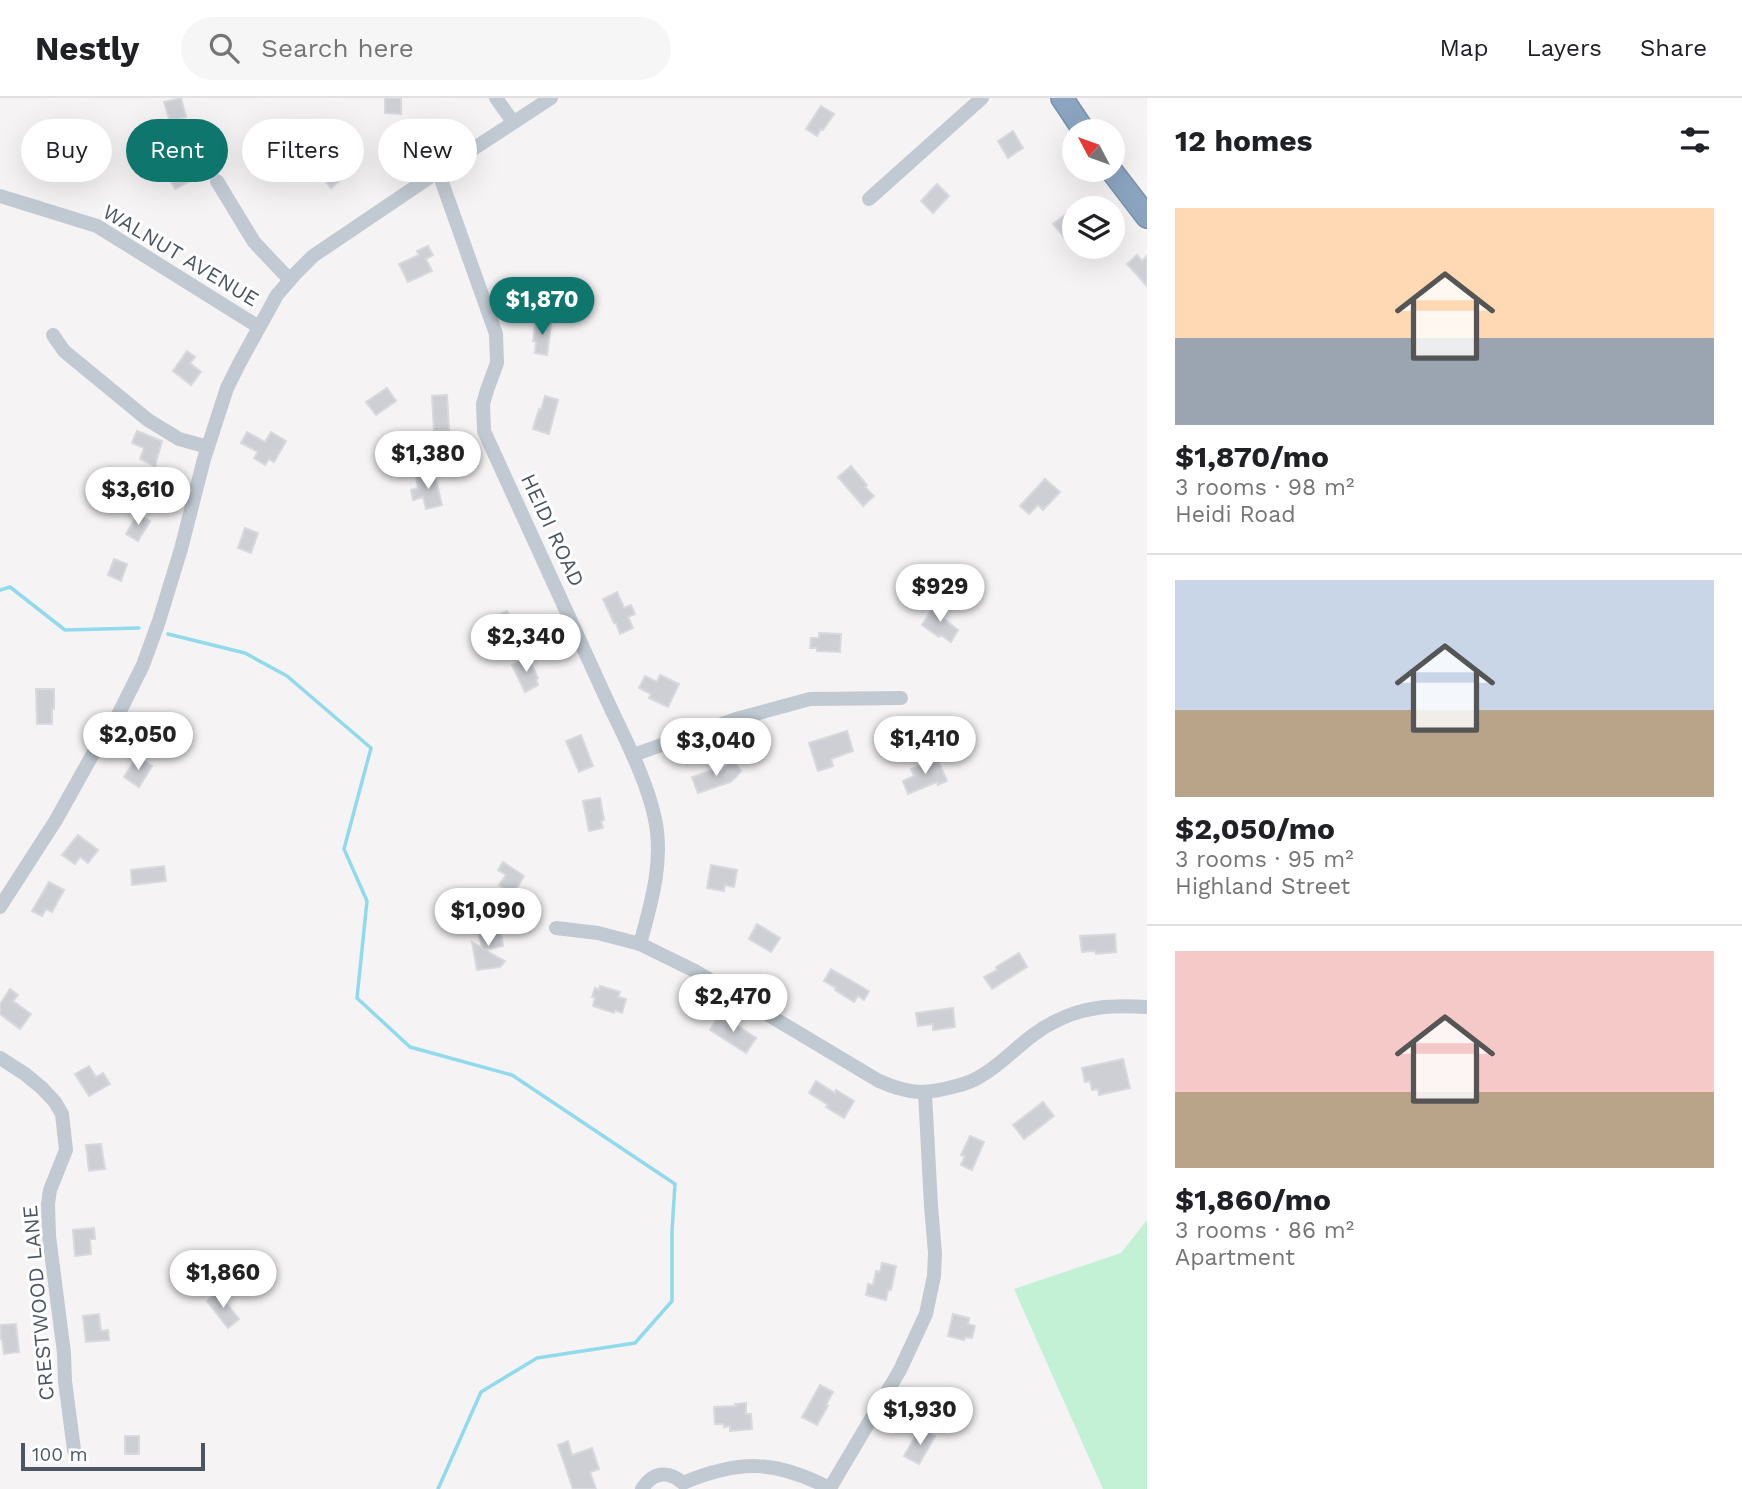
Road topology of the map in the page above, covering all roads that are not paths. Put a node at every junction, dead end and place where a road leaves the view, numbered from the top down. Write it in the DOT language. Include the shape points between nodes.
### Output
graph roads {
  1 [pos="496,98"];
  2 [pos="551,98"];
  3 [pos="982,98"];
  4 [pos="1062,98"];
  5 [pos="1076,119"];
  6 [pos="513,122"];
  7 [pos="477,146"];
  8 [pos="218,182"];
  9 [pos="422,182"];
  10 [pos="442,182"];
  11 [pos="1120,182"];
  12 [pos="0,196"];
  13 [pos="869,199"];
  14 [pos="1147,217"];
  15 [pos="290,280"];
  16 [pos="259,327"];
  17 [pos="52,335"];
  18 [pos="208,447"];
  19 [pos="901,698"];
  20 [pos="633,755"];
  21 [pos="0,907"];
  22 [pos="556,928"];
  23 [pos="640,944"];
  24 [pos="1147,1007"];
  25 [pos="0,1058"];
  26 [pos="925,1093"];
  27 [pos="74,1450"];
  28 [pos="683,1486"];
  29 [pos="642,1489"];
  30 [pos="831,1489"];
  1 -- 6 [label="street"];
  2 -- 6 [label="street"];
  3 -- 13 [label="street"];
  4 -- 5 [label="highway"];
  6 -- 7 [label="street"];
  8 -- 15 [label="street" via="254,243"];
  9 -- 15 [label="street" via="313,256"];
  10 -- 20 [label="street, HEIDI ROAD" via="496,334 497,363 483,404 484,431"];
  11 -- 14 [label="highway"];
  12 -- 16 [label="street, WALNUT AVENUE" via="97,226"];
  15 -- 16 [label="street"];
  16 -- 18 [label="street" via="227,388"];
  17 -- 18 [label="street" via="64,351 148,420 179,439"];
  18 -- 21 [label="street" via="143,665 117,717"];
  19 -- 20 [label="street" via="810,699"];
  20 -- 23 [label="street, HEIDI ROAD" via="656,821 659,850"];
  22 -- 23 [label="street"];
  23 -- 26 [label="street" via="695,971 879,1081 907,1092"];
  24 -- 26 [label="street" via="1106,1007 1072,1014 1033,1034 969,1083"];
  25 -- 27 [label="street, CRESTWOOD LANE" via="42,1088 62,1114 66,1150 50,1190 49,1236"];
  26 -- 30 [label="street" via="935,1253 926,1314 900,1370"];
  28 -- 29 [label="street" via="680,1479 665,1474 654,1475"];
  28 -- 30 [label="street" via="718,1470 748,1465 776,1467"];
}
